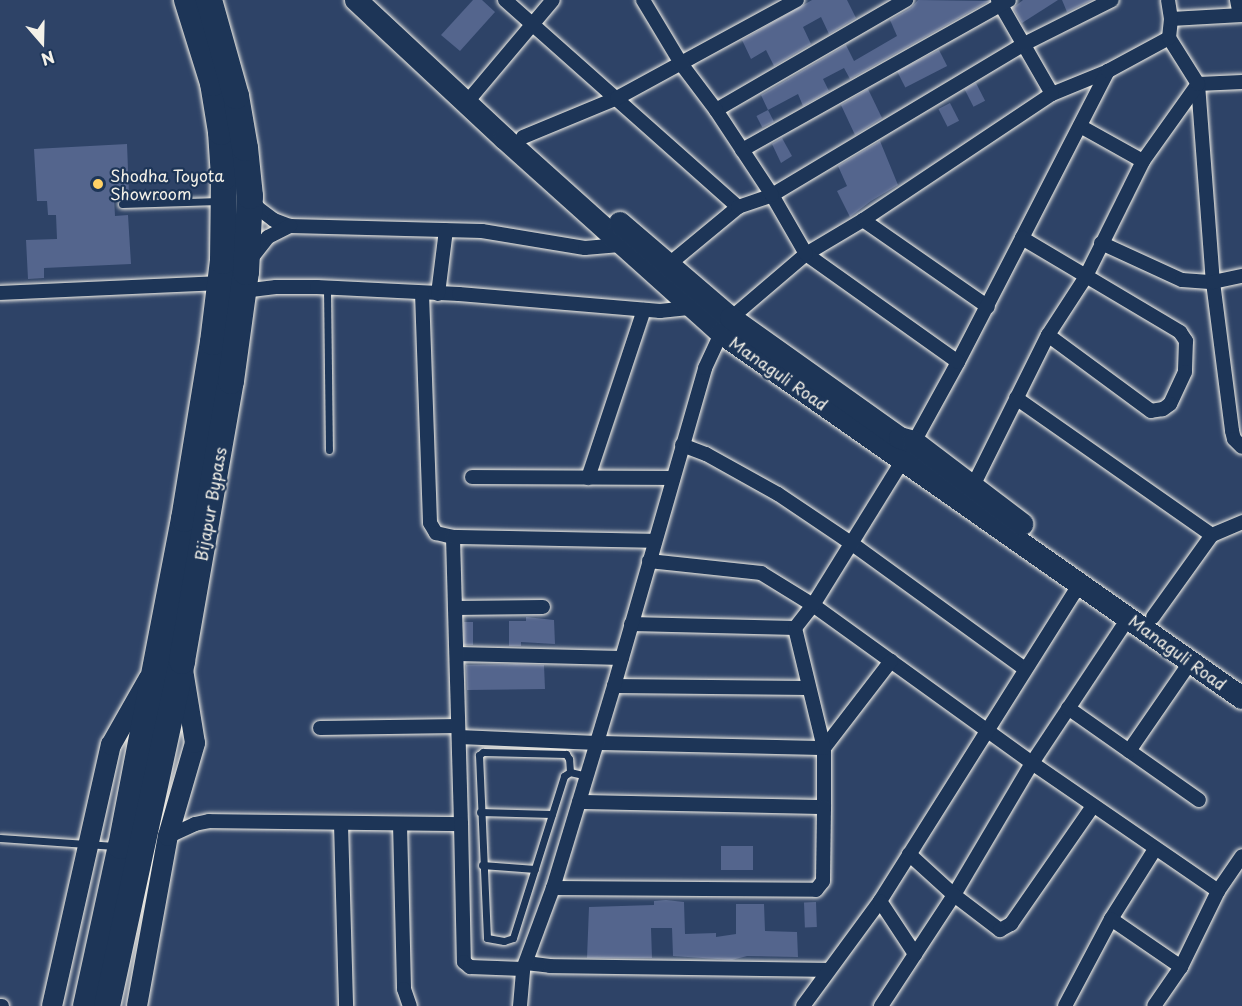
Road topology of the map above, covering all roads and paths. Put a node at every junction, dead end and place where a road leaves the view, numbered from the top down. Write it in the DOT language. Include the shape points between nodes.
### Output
graph roads {
  1 [pos="187,0"];
  2 [pos="209,0"];
  3 [pos="356,0"];
  4 [pos="378,0"];
  5 [pos="505,0"];
  6 [pos="553,0"];
  7 [pos="797,0"];
  8 [pos="906,0"];
  9 [pos="1112,0"];
  10 [pos="1168,0"];
  11 [pos="1237,0"];
  12 [pos="648,2"];
  13 [pos="1003,2"];
  14 [pos="1241,15"];
  15 [pos="1171,19"];
  16 [pos="531,24"];
  17 [pos="1169,38"];
  18 [pos="1024,44"];
  19 [pos="682,65"];
  20 [pos="1108,71"];
  21 [pos="1242,82"];
  22 [pos="1198,84"];
  23 [pos="1052,94"];
  24 [pos="471,97"];
  25 [pos="617,98"];
  26 [pos="716,110"];
  27 [pos="1080,126"];
  28 [pos="523,137"];
  29 [pos="742,150"];
  30 [pos="1143,161"];
  31 [pos="772,195"];
  32 [pos="250,196"];
  33 [pos="224,201"];
  34 [pos="122,204"];
  35 [pos="738,207"];
  36 [pos="863,220"];
  37 [pos="290,226"];
  38 [pos="446,230"];
  39 [pos="1022,238"];
  40 [pos="1101,243"];
  41 [pos="623,245"];
  42 [pos="806,254"];
  43 [pos="668,265"];
  44 [pos="1242,276"];
  45 [pos="1085,278"];
  46 [pos="236,282"];
  47 [pos="1213,282"];
  48 [pos="327,289"];
  49 [pos="0,293"];
  50 [pos="422,293"];
  51 [pos="438,294"];
  52 [pos="988,307"];
  53 [pos="691,308"];
  54 [pos="644,310"];
  55 [pos="726,326"];
  56 [pos="1048,335"];
  57 [pos="958,362"];
  58 [pos="1016,398"];
  59 [pos="682,445"];
  60 [pos="1242,447"];
  61 [pos="329,450"];
  62 [pos="909,451"];
  63 [pos="472,477"];
  64 [pos="588,478"];
  65 [pos="673,478"];
  66 [pos="972,488"];
  67 [pos="1242,522"];
  68 [pos="1212,535"];
  69 [pos="453,537"];
  70 [pos="655,541"];
  71 [pos="851,543"];
  72 [pos="649,561"];
  73 [pos="1080,584"];
  74 [pos="813,605"];
  75 [pos="543,607"];
  76 [pos="455,608"];
  77 [pos="1129,617"];
  78 [pos="1153,617"];
  79 [pos="631,624"];
  80 [pos="795,628"];
  81 [pos="457,654"];
  82 [pos="622,658"];
  83 [pos="182,661"];
  84 [pos="1191,661"];
  85 [pos="891,662"];
  86 [pos="156,665"];
  87 [pos="1025,669"];
  88 [pos="1242,681"];
  89 [pos="614,686"];
  90 [pos="808,688"];
  91 [pos="1242,698"];
  92 [pos="1068,708"];
  93 [pos="320,728"];
  94 [pos="987,730"];
  95 [pos="459,731"];
  96 [pos="597,743"];
  97 [pos="824,748"];
  98 [pos="1129,751"];
  99 [pos="1032,763"];
  100 [pos="570,772"];
  101 [pos="586,776"];
  102 [pos="1199,800"];
  103 [pos="579,802"];
  104 [pos="1093,806"];
  105 [pos="824,807"];
  106 [pos="480,812"];
  107 [pos="552,814"];
  108 [pos="341,824"];
  109 [pos="400,824"];
  110 [pos="461,824"];
  111 [pos="168,836"];
  112 [pos="0,838"];
  113 [pos="90,843"];
  114 [pos="132,847"];
  115 [pos="1155,849"];
  116 [pos="909,854"];
  117 [pos="1242,856"];
  118 [pos="482,866"];
  119 [pos="535,869"];
  120 [pos="553,888"];
  121 [pos="1218,891"];
  122 [pos="954,895"];
  123 [pos="880,901"];
  124 [pos="1111,919"];
  125 [pos="915,954"];
  126 [pos="525,966"];
  127 [pos="1181,967"];
  128 [pos="827,970"];
  129 [pos="52,1006"];
  130 [pos="86,1006"];
  131 [pos="107,1006"];
  132 [pos="137,1006"];
  133 [pos="346,1006"];
  134 [pos="410,1006"];
  135 [pos="519,1006"];
  136 [pos="802,1006"];
  137 [pos="881,1006"];
  138 [pos="1065,1006"];
  139 [pos="1154,1006"];
  1 -- 33 [label="highway, Bijapur Bypass" via="213,83 221,132"];
  2 -- 32 [label="highway, Bijapur Bypass" via="236,96"];
  3 -- 24 [label="main road, Managuli Road"];
  4 -- 24 [label="main road, Managuli Road"];
  5 -- 16 [label="street"];
  6 -- 16 [label="street"];
  7 -- 19 [label="street"];
  8 -- 26 [label="street"];
  9 -- 18 [label="street"];
  10 -- 15 [label="street"];
  11 -- 14 [label="street"];
  12 -- 19 [label="street"];
  13 -- 18 [label="street"];
  13 -- 29 [label="street"];
  14 -- 15 [label="street"];
  15 -- 17 [label="street"];
  16 -- 24 [label="street"];
  16 -- 25 [label="street"];
  17 -- 20 [label="street"];
  17 -- 22 [label="street"];
  18 -- 23 [label="street"];
  18 -- 31 [label="street"];
  19 -- 25 [label="street"];
  19 -- 26 [label="street"];
  20 -- 23 [label="street"];
  20 -- 27 [label="street"];
  21 -- 22 [label="street"];
  22 -- 30 [label="street"];
  22 -- 47 [label="street"];
  23 -- 36 [label="street"];
  24 -- 28 [label="main road, Managuli Road"];
  24 -- 41 [label="main road, Managuli Road"];
  25 -- 28 [label="street"];
  25 -- 35 [label="street"];
  26 -- 29 [label="street"];
  27 -- 30 [label="street"];
  27 -- 39 [label="street"];
  28 -- 43 [label="main road, Managuli Road"];
  29 -- 31 [label="street"];
  30 -- 40 [label="street"];
  31 -- 35 [label="street"];
  31 -- 42 [label="street"];
  32 -- 37 [label="street" via="258,208"];
  32 -- 46 [label="highway, Bijapur Bypass"];
  33 -- 34 [label="lane"];
  33 -- 46 [label="highway, Bijapur Bypass"];
  35 -- 43 [label="street"];
  36 -- 42 [label="street"];
  36 -- 52 [label="street"];
  37 -- 38 [label="street"];
  37 -- 46 [label="street" via="268,237 251,255"];
  38 -- 41 [label="street" via="482,231 585,248"];
  38 -- 51 [label="street"];
  39 -- 45 [label="street"];
  39 -- 52 [label="street"];
  40 -- 45 [label="street"];
  40 -- 47 [label="street" via="1182,280"];
  41 -- 53 [label="main road, Managuli Road"];
  42 -- 55 [label="street"];
  42 -- 57 [label="street"];
  43 -- 55 [label="main road, Managuli Road"];
  44 -- 47 [label="street"];
  45 -- 56 [label="street"];
  45 -- 56 [label="street" via="1183,335 1185,372 1170,404 1150,411"];
  46 -- 48 [label="street"];
  46 -- 49 [label="street"];
  46 -- 83 [label="highway, Bijapur Bypass" via="231,381"];
  46 -- 86 [label="highway, Bijapur Bypass" via="197,440"];
  47 -- 60 [label="street" via="1232,431 1234,440"];
  48 -- 50 [label="street"];
  48 -- 61 [label="lane"];
  50 -- 51 [label="street"];
  50 -- 69 [label="street" via="430,523 436,533"];
  51 -- 54 [label="street"];
  52 -- 57 [label="street"];
  53 -- 54 [label="street"];
  53 -- 55 [label="main road, Managuli Road"];
  54 -- 64 [label="street"];
  55 -- 59 [label="street" via="705,368"];
  55 -- 62 [label="main road, Managuli Road"];
  56 -- 58 [label="street"];
  57 -- 62 [label="street"];
  58 -- 66 [label="street"];
  58 -- 68 [label="street"];
  59 -- 65 [label="street"];
  59 -- 71 [label="street" via="706,454 778,495"];
  62 -- 66 [label="main road, Managuli Road"];
  62 -- 71 [label="street"];
  62 -- 73 [label="main road, Managuli Road"];
  63 -- 64 [label="street"];
  64 -- 65 [label="street"];
  65 -- 70 [label="street"];
  66 -- 78 [label="main road, Managuli Road"];
  67 -- 68 [label="street"];
  68 -- 78 [label="street"];
  69 -- 70 [label="street"];
  69 -- 76 [label="street"];
  70 -- 72 [label="street"];
  71 -- 74 [label="street"];
  71 -- 87 [label="street"];
  72 -- 74 [label="street" via="761,573"];
  72 -- 79 [label="street"];
  73 -- 77 [label="main road, Managuli Road"];
  73 -- 87 [label="street"];
  74 -- 80 [label="street"];
  74 -- 85 [label="street"];
  75 -- 76 [label="street"];
  76 -- 81 [label="street"];
  77 -- 84 [label="main road, Managuli Road"];
  77 -- 92 [label="street"];
  78 -- 88 [label="main road, Managuli Road"];
  79 -- 80 [label="street"];
  79 -- 82 [label="street"];
  80 -- 90 [label="street"];
  81 -- 82 [label="street"];
  81 -- 95 [label="street"];
  82 -- 89 [label="street"];
  83 -- 111 [label="street" via="195,743"];
  83 -- 114 [label="highway, Bijapur Bypass"];
  84 -- 91 [label="main road, Managuli Road"];
  84 -- 98 [label="street"];
  85 -- 94 [label="street"];
  85 -- 97 [label="street"];
  86 -- 113 [label="street" via="111,745"];
  86 -- 114 [label="highway, Bijapur Bypass"];
  87 -- 94 [label="street"];
  89 -- 90 [label="street"];
  89 -- 96 [label="street"];
  90 -- 97 [label="street"];
  92 -- 98 [label="street"];
  92 -- 99 [label="street"];
  93 -- 95 [label="street"];
  94 -- 99 [label="street"];
  94 -- 116 [label="street"];
  95 -- 96 [label="street"];
  95 -- 110 [label="street"];
  96 -- 97 [label="street"];
  96 -- 101 [label="street"];
  97 -- 105 [label="street"];
  98 -- 102 [label="street"];
  99 -- 104 [label="street"];
  99 -- 122 [label="street"];
  100 -- 101 [label="lane"];
  100 -- 106 [label="lane" via="566,754 481,752"];
  100 -- 107 [label="lane" via="564,776"];
  101 -- 103 [label="street"];
  103 -- 105 [label="street"];
  103 -- 120 [label="street"];
  104 -- 115 [label="street"];
  104 -- 122 [label="street" via="1007,928 1000,930"];
  105 -- 120 [label="street" via="822,881 816,890"];
  106 -- 107 [label="lane"];
  106 -- 118 [label="lane"];
  107 -- 119 [label="lane"];
  108 -- 109 [label="street"];
  108 -- 111 [label="street" via="209,821"];
  108 -- 133 [label="street"];
  109 -- 110 [label="street"];
  109 -- 134 [label="street" via="404,989"];
  110 -- 126 [label="street" via="464,962 470,967"];
  111 -- 114 [label="street"];
  111 -- 132 [label="street"];
  112 -- 113 [label="lane"];
  113 -- 114 [label="lane"];
  113 -- 129 [label="street"];
  114 -- 130 [label="highway, Bijapur Bypass"];
  114 -- 131 [label="highway, Bijapur Bypass"];
  115 -- 121 [label="street"];
  115 -- 124 [label="street"];
  116 -- 122 [label="street"];
  116 -- 123 [label="street"];
  117 -- 121 [label="street"];
  118 -- 119 [label="lane"];
  118 -- 119 [label="lane" via="485,935 504,941 514,936"];
  120 -- 126 [label="street"];
  121 -- 127 [label="street"];
  122 -- 125 [label="street"];
  123 -- 125 [label="street"];
  123 -- 128 [label="street"];
  124 -- 127 [label="street"];
  124 -- 138 [label="street"];
  125 -- 137 [label="street"];
  126 -- 128 [label="street"];
  126 -- 135 [label="street"];
  127 -- 139 [label="street"];
  128 -- 136 [label="street"];
}
